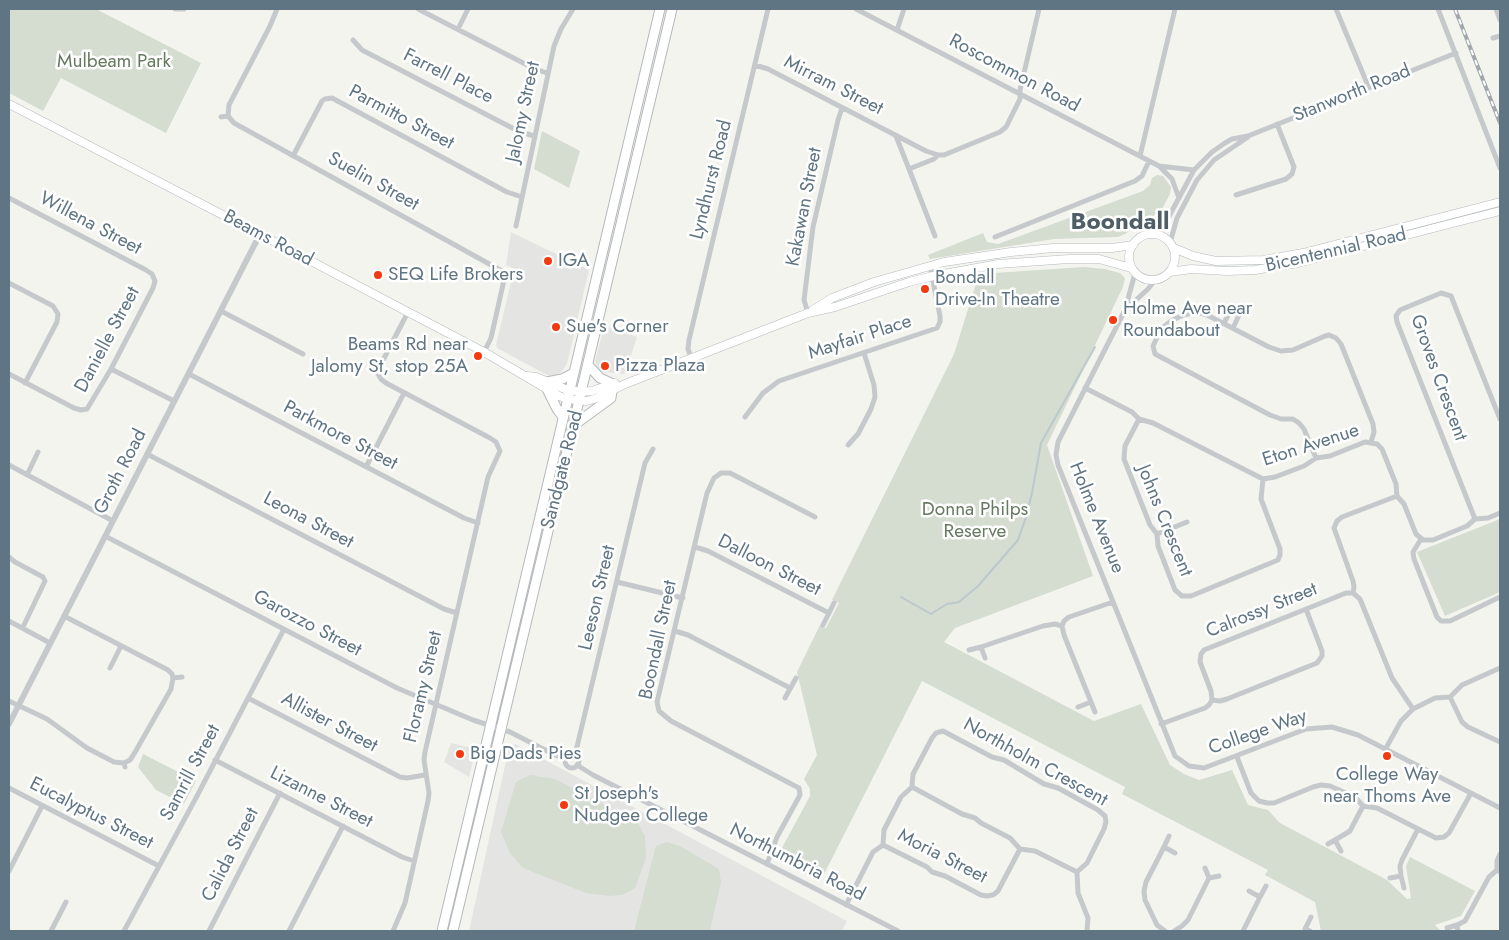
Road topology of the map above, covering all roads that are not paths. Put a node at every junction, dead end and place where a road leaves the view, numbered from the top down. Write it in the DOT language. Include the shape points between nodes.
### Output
graph roads {
  1 [pos="175,9"];
  2 [pos="184,9"];
  3 [pos="277,9"];
  4 [pos="418,9"];
  5 [pos="468,9"];
  6 [pos="573,9"];
  7 [pos="660,9"];
  8 [pos="672,9"];
  9 [pos="768,9"];
  10 [pos="856,9"];
  11 [pos="904,9"];
  12 [pos="1039,9"];
  13 [pos="1175,9"];
  14 [pos="1336,9"];
  15 [pos="1438,9"];
  16 [pos="1496,9"];
  17 [pos="1500,20"];
  18 [pos="458,30"];
  19 [pos="897,30"];
  20 [pos="1500,36"];
  21 [pos="1493,38"];
  22 [pos="353,40"];
  23 [pos="1456,53"];
  24 [pos="755,65"];
  25 [pos="547,74"];
  26 [pos="1369,88"];
  27 [pos="1020,95"];
  28 [pos="9,104"];
  29 [pos="842,108"];
  30 [pos="228,116"];
  31 [pos="221,117"];
  32 [pos="1277,124"];
  33 [pos="534,136"];
  34 [pos="896,136"];
  35 [pos="1248,136"];
  36 [pos="938,155"];
  37 [pos="293,156"];
  38 [pos="1140,156"];
  39 [pos="1149,161"];
  40 [pos="1159,166"];
  41 [pos="1500,168"];
  42 [pos="909,169"];
  43 [pos="1194,170"];
  44 [pos="1236,195"];
  45 [pos="522,197"];
  46 [pos="9,198"];
  47 [pos="1179,198"];
  48 [pos="1500,202"];
  49 [pos="1500,211"];
  50 [pos="516,226"];
  51 [pos="260,234"];
  52 [pos="1154,234"];
  53 [pos="935,236"];
  54 [pos="995,237"];
  55 [pos="1133,245"];
  56 [pos="1172,245"];
  57 [pos="930,266"];
  58 [pos="1133,270"];
  59 [pos="1170,272"];
  60 [pos="933,276"];
  61 [pos="155,280"];
  62 [pos="1155,280"];
  63 [pos="9,283"];
  64 [pos="221,310"];
  65 [pos="1125,310"];
  66 [pos="408,312"];
  67 [pos="808,313"];
  68 [pos="1224,323"];
  69 [pos="1233,328"];
  70 [pos="484,352"];
  71 [pos="864,353"];
  72 [pos="303,354"];
  73 [pos="691,357"];
  74 [pos="588,365"];
  75 [pos="111,368"];
  76 [pos="9,374"];
  77 [pos="188,374"];
  78 [pos="574,374"];
  79 [pos="25,383"];
  80 [pos="547,386"];
  81 [pos="612,388"];
  82 [pos="1085,388"];
  83 [pos="404,392"];
  84 [pos="569,394"];
  85 [pos="581,396"];
  86 [pos="174,401"];
  87 [pos="563,417"];
  88 [pos="745,418"];
  89 [pos="1500,419"];
  90 [pos="1139,420"];
  91 [pos="574,425"];
  92 [pos="1371,442"];
  93 [pos="848,445"];
  94 [pos="652,449"];
  95 [pos="38,452"];
  96 [pos="147,454"];
  97 [pos="1316,458"];
  98 [pos="9,466"];
  99 [pos="366,467"];
  100 [pos="27,475"];
  101 [pos="1264,479"];
  102 [pos="1397,496"];
  103 [pos="1500,513"];
  104 [pos="815,517"];
  105 [pos="1475,519"];
  106 [pos="113,521"];
  107 [pos="1187,522"];
  108 [pos="478,523"];
  109 [pos="1157,534"];
  110 [pos="105,536"];
  111 [pos="1421,539"];
  112 [pos="695,547"];
  113 [pos="10,561"];
  114 [pos="617,582"];
  115 [pos="1353,593"];
  116 [pos="1500,597"];
  117 [pos="683,598"];
  118 [pos="1113,602"];
  119 [pos="834,603"];
  120 [pos="1306,609"];
  121 [pos="457,613"];
  122 [pos="829,613"];
  123 [pos="64,616"];
  124 [pos="9,620"];
  125 [pos="823,625"];
  126 [pos="1062,626"];
  127 [pos="23,627"];
  128 [pos="284,629"];
  129 [pos="675,631"];
  130 [pos="50,642"];
  131 [pos="121,646"];
  132 [pos="981,647"];
  133 [pos="969,650"];
  134 [pos="985,658"];
  135 [pos="110,668"];
  136 [pos="1500,668"];
  137 [pos="182,677"];
  138 [pos="174,678"];
  139 [pos="796,678"];
  140 [pos="790,688"];
  141 [pos="1450,697"];
  142 [pos="248,698"];
  143 [pos="785,698"];
  144 [pos="1212,700"];
  145 [pos="9,701"];
  146 [pos="1091,702"];
  147 [pos="436,704"];
  148 [pos="18,705"];
  149 [pos="1078,707"];
  150 [pos="1414,708"];
  151 [pos="1095,712"];
  152 [pos="9,724"];
  153 [pos="1161,724"];
  154 [pos="490,725"];
  155 [pos="501,728"];
  156 [pos="1500,742"];
  157 [pos="1386,748"];
  158 [pos="575,755"];
  159 [pos="1236,757"];
  160 [pos="565,759"];
  161 [pos="216,760"];
  162 [pos="577,765"];
  163 [pos="426,775"];
  164 [pos="912,787"];
  165 [pos="9,788"];
  166 [pos="280,793"];
  167 [pos="1470,793"];
  168 [pos="42,806"];
  169 [pos="1363,806"];
  170 [pos="1500,808"];
  171 [pos="343,826"];
  172 [pos="1418,829"];
  173 [pos="1169,836"];
  174 [pos="1335,840"];
  175 [pos="883,844"];
  176 [pos="1328,844"];
  177 [pos="1164,847"];
  178 [pos="1020,849"];
  179 [pos="1341,851"];
  180 [pos="1176,853"];
  181 [pos="1500,854"];
  182 [pos="414,861"];
  183 [pos="767,864"];
  184 [pos="159,866"];
  185 [pos="1205,868"];
  186 [pos="9,871"];
  187 [pos="1499,871"];
  188 [pos="1077,872"];
  189 [pos="1219,876"];
  190 [pos="1401,876"];
  191 [pos="1209,878"];
  192 [pos="1390,878"];
  193 [pos="1266,886"];
  194 [pos="1404,888"];
  195 [pos="1249,891"];
  196 [pos="1260,897"];
  197 [pos="66,902"];
  198 [pos="846,904"];
  199 [pos="1311,917"];
  200 [pos="1447,928"];
  201 [pos="1457,928"];
  202 [pos="1307,930"];
  203 [pos="51,931"];
  204 [pos="124,931"];
  205 [pos="209,931"];
  206 [pos="289,931"];
  207 [pos="393,931"];
  208 [pos="442,931"];
  209 [pos="453,931"];
  210 [pos="898,931"];
  211 [pos="1087,931"];
  212 [pos="1164,931"];
  213 [pos="1174,931"];
  214 [pos="1243,931"];
  1 -- 2 [label="street"];
  3 -- 30 [label="street" via="229,105"];
  4 -- 18 [label="street"];
  5 -- 18 [label="street"];
  6 -- 25 [label="street, Jalomy Street" via="558,36"];
  7 -- 78 [label="highway, Sandgate Road"];
  8 -- 74 [label="highway, Sandgate Road"];
  9 -- 24 [label="street, Lyndhurst Road"];
  10 -- 19 [label="street, Roscommon Road"];
  11 -- 19 [label="street"];
  12 -- 27 [label="street"];
  13 -- 38 [label="street"];
  14 -- 26 [label="street"];
  15 -- 23 [label="street"];
  16 -- 17 [label="street"];
  18 -- 25 [label="street"];
  19 -- 27 [label="street, Roscommon Road"];
  20 -- 21 [label="street"];
  22 -- 33 [label="street, Farrell Place" via="362,50 518,131"];
  23 -- 26 [label="street, Stanworth Road"];
  23 -- 41 [label="street"];
  24 -- 29 [label="street, Mirram Street"];
  24 -- 73 [label="street, Lyndhurst Road" via="689,340"];
  25 -- 33 [label="street, Jalomy Street"];
  26 -- 32 [label="street, Stanworth Road"];
  27 -- 36 [label="street" via="1009,122 1000,132 948,154"];
  27 -- 38 [label="street, Roscommon Road"];
  28 -- 51 [label="main road, Beams Road"];
  29 -- 34 [label="street, Mirram Street"];
  29 -- 67 [label="street, Kakawan Street" via="813,227 804,300"];
  30 -- 31 [label="street"];
  30 -- 37 [label="street, Suelin Street" via="234,123"];
  32 -- 35 [label="street, Stanworth Road"];
  32 -- 44 [label="street" via="1294,168 1292,174 1286,179"];
  33 -- 45 [label="street, Jalomy Street"];
  34 -- 36 [label="street, Mirram Street"];
  34 -- 42 [label="street, Mirram Street"];
  35 -- 43 [label="street, Stanworth Road" via="1225,143"];
  35 -- 56 [label="street, Stanworth Road" via="1214,160 1197,180 1177,218"];
  36 -- 42 [label="street" via="934,160"];
  37 -- 45 [label="street, Parmitto Street" via="322,102 332,98"];
  37 -- 70 [label="street, Suelin Street" via="504,274 491,338"];
  38 -- 39 [label="street, Roscommon Road"];
  39 -- 40 [label="street, Roscommon Road"];
  39 -- 54 [label="street" via="1136,181"];
  40 -- 43 [label="street, Roscommon Road"];
  40 -- 47 [label="street, Roscommon Road" via="1172,179"];
  42 -- 53 [label="street, Mirram Street"];
  43 -- 47 [label="street, Stanworth Road"];
  45 -- 50 [label="street, Jalomy Street"];
  46 -- 61 [label="street, Willena Street" via="146,270"];
  47 -- 52 [label="street, Stanworth Road" via="1167,220"];
  48 -- 56 [label="main road, Bicentennial Road" via="1272,259 1216,260 1193,256"];
  49 -- 59 [label="main road, Bicentennial Road" via="1298,263 1255,270 1191,268"];
  51 -- 64 [label="street, Groth Road"];
  51 -- 66 [label="main road, Beams Road"];
  52 -- 55 [label="main road" via="1142,237"];
  52 -- 56 [label="main road"];
  55 -- 57 [label="main road" via="1012,252"];
  55 -- 58 [label="main road" via="1129,260"];
  56 -- 59 [label="main road" via="1175,261"];
  57 -- 60 [label="street, Mayfair Place"];
  57 -- 67 [label="main road" via="832,298"];
  58 -- 60 [label="main road" via="1099,259 1053,259 985,266"];
  58 -- 62 [label="main road" via="1140,277"];
  58 -- 65 [label="street, Holme Avenue"];
  59 -- 62 [label="main road"];
  60 -- 67 [label="main road"];
  60 -- 71 [label="street, Mayfair Place" via="940,316 937,328"];
  61 -- 75 [label="street, Danielle Street"];
  62 -- 65 [label="street, Holme Avenue"];
  63 -- 79 [label="street" via="53,306 58,314 57,322"];
  64 -- 72 [label="street"];
  64 -- 77 [label="street, Groth Road"];
  65 -- 82 [label="street, Holme Avenue"];
  66 -- 70 [label="main road, Beams Road"];
  66 -- 83 [label="street" via="378,371 384,382"];
  67 -- 73 [label="main road"];
  68 -- 69 [label="street"];
  68 -- 69 [label="street" via="1231,310 1237,309 1240,313"];
  68 -- 97 [label="street" via="1202,313 1183,315 1161,329 1153,352 1270,415 1296,421 1304,429"];
  69 -- 92 [label="street" via="1281,351 1293,350 1329,336 1339,340 1373,424"];
  70 -- 80 [label="main road, Beams Road" via="534,382"];
  71 -- 88 [label="street, Mayfair Place" via="779,381 763,393"];
  71 -- 93 [label="street" via="875,397 858,434"];
  73 -- 81 [label="main road"];
  74 -- 81 [label="highway"];
  74 -- 85 [label="highway, Sandgate Road"];
  75 -- 79 [label="street, Danielle Street" via="91,405 84,410"];
  75 -- 86 [label="street"];
  76 -- 79 [label="street"];
  77 -- 86 [label="street, Groth Road"];
  77 -- 99 [label="street, Parkmore Street"];
  78 -- 80 [label="highway"];
  78 -- 84 [label="highway, Sandgate Road"];
  80 -- 84 [label="main road, Beams Road"];
  80 -- 87 [label="highway"];
  81 -- 85 [label="main road" via="591,400"];
  81 -- 91 [label="highway" via="610,398"];
  82 -- 90 [label="street, Eton Avenue" via="1132,412"];
  82 -- 118 [label="street, Holme Avenue" via="1058,442 1056,458"];
  83 -- 99 [label="street"];
  83 -- 108 [label="street, Floramy Street" via="496,442 500,451 488,477"];
  84 -- 85 [label="main road"];
  84 -- 87 [label="highway, Sandgate Road"];
  85 -- 91 [label="highway, Sandgate Road"];
  86 -- 96 [label="street, Groth Road"];
  87 -- 154 [label="highway, Sandgate Road"];
  89 -- 105 [label="street, Groves Crescent" via="1451,296 1441,293 1400,310 1397,322"];
  90 -- 101 [label="street, Eton Avenue" via="1153,422"];
  90 -- 109 [label="street, Johns Crescent" via="1125,446 1124,459 1150,525"];
  91 -- 155 [label="highway, Sandgate Road"];
  92 -- 97 [label="street, Eton Avenue"];
  92 -- 102 [label="street, Eton Avenue" via="1382,449 1396,484"];
  94 -- 114 [label="street, Leeson Street" via="645,463"];
  95 -- 100 [label="street"];
  96 -- 106 [label="street, Groth Road"];
  96 -- 121 [label="street, Leona Street"];
  97 -- 101 [label="street, Eton Avenue" via="1304,466"];
  98 -- 100 [label="street"];
  99 -- 108 [label="street, Parkmore Street"];
  100 -- 106 [label="street"];
  101 -- 109 [label="street, Johns Crescent" via="1261,499 1281,552 1275,562 1191,596 1182,596 1175,590 1158,546"];
  102 -- 111 [label="street, Eton Avenue"];
  102 -- 115 [label="street" via="1342,517 1334,525 1334,533 1353,581"];
  103 -- 105 [label="street"];
  104 -- 112 [label="street, Boondall Street" via="730,473 721,473 710,486"];
  105 -- 111 [label="street" via="1467,526 1434,540"];
  106 -- 110 [label="street, Groth Road"];
  107 -- 109 [label="street"];
  108 -- 121 [label="street, Floramy Street"];
  110 -- 123 [label="street, Groth Road"];
  110 -- 128 [label="street, Garozzo Street"];
  111 -- 116 [label="street" via="1413,552 1414,559 1441,621 1450,621"];
  112 -- 117 [label="street, Boondall Street"];
  112 -- 122 [label="street, Dalloon Street"];
  113 -- 127 [label="street" via="46,581"];
  114 -- 117 [label="street"];
  114 -- 158 [label="street, Leeson Street"];
  115 -- 120 [label="street, Calrossy Street"];
  115 -- 150 [label="street" via="1360,598 1392,678"];
  117 -- 129 [label="street, Boondall Street"];
  118 -- 126 [label="street" via="1069,617"];
  118 -- 153 [label="street, College Way"];
  119 -- 122 [label="street, Dalloon Street"];
  120 -- 144 [label="street, Calrossy Street" via="1202,651 1200,664"];
  120 -- 144 [label="street" via="1322,651 1320,660 1227,699"];
  121 -- 147 [label="street, Floramy Street"];
  122 -- 125 [label="street, Dalloon Street"];
  123 -- 130 [label="street, Groth Road"];
  123 -- 131 [label="street"];
  124 -- 127 [label="street"];
  126 -- 132 [label="street" via="1043,626"];
  126 -- 146 [label="street"];
  127 -- 130 [label="street"];
  128 -- 142 [label="street, Samrill Street"];
  128 -- 147 [label="street, Garozzo Street" via="397,688"];
  129 -- 140 [label="street"];
  129 -- 183 [label="street, Boondall Street" via="657,702 661,714 800,790"];
  130 -- 148 [label="street, Groth Road"];
  131 -- 135 [label="street"];
  131 -- 138 [label="street" via="168,670"];
  132 -- 133 [label="street"];
  132 -- 134 [label="street"];
  136 -- 141 [label="street" via="1462,685"];
  137 -- 138 [label="street"];
  138 -- 148 [label="street" via="134,754 124,765 87,748 54,724"];
  139 -- 140 [label="street"];
  140 -- 143 [label="street"];
  141 -- 150 [label="street" via="1435,698"];
  141 -- 156 [label="street" via="1462,722"];
  142 -- 161 [label="street, Samrill Street"];
  142 -- 163 [label="street, Allister Street" via="400,777"];
  144 -- 153 [label="street" via="1205,708"];
  145 -- 148 [label="street"];
  146 -- 149 [label="street"];
  146 -- 151 [label="street"];
  147 -- 154 [label="street, Garozzo Street"];
  147 -- 163 [label="street, Floramy Street" via="424,756"];
  148 -- 152 [label="street, Groth Road"];
  150 -- 157 [label="street" via="1401,720"];
  153 -- 159 [label="street, College Way" via="1175,756 1189,766 1204,768"];
  154 -- 155 [label="street, Garozzo Street"];
  154 -- 208 [label="highway, Sandgate Road"];
  155 -- 160 [label="street"];
  155 -- 209 [label="highway, Sandgate Road"];
  157 -- 159 [label="street, College Way" via="1345,730 1321,727 1296,733"];
  157 -- 167 [label="street, College Way"];
  158 -- 160 [label="street"];
  158 -- 162 [label="street"];
  159 -- 169 [label="street" via="1253,796 1263,803 1274,803 1326,785 1355,797"];
  160 -- 162 [label="street" via="569,767"];
  161 -- 166 [label="street, Lizanne Street"];
  161 -- 184 [label="street, Samrill Street"];
  162 -- 183 [label="street, Northumbria Road"];
  163 -- 182 [label="street, Floramy Street" via="429,797"];
  164 -- 175 [label="street, Northholm Crescent" via="901,797 884,830"];
  164 -- 178 [label="street" via="1010,838"];
  164 -- 188 [label="street, Northholm Crescent" via="914,772 936,733 948,733 992,757 1004,760 1105,816 1104,829 1086,864"];
  165 -- 168 [label="street, Eucalyptus Street"];
  166 -- 171 [label="street, Lizanne Street"];
  166 -- 205 [label="street, Calida Street"];
  167 -- 170 [label="street, College Way"];
  167 -- 172 [label="street" via="1447,835 1436,838"];
  168 -- 184 [label="street, Eucalyptus Street"];
  168 -- 186 [label="street"];
  169 -- 172 [label="street" via="1377,808"];
  169 -- 174 [label="street" via="1350,831"];
  171 -- 182 [label="street, Lizanne Street"];
  171 -- 206 [label="street"];
  172 -- 190 [label="street" via="1402,860"];
  173 -- 177 [label="street"];
  174 -- 176 [label="street"];
  174 -- 179 [label="street"];
  175 -- 178 [label="street, Moria Street" via="932,872 987,896 998,891"];
  175 -- 198 [label="street, Northholm Crescent" via="873,852"];
  177 -- 180 [label="street"];
  177 -- 212 [label="street" via="1144,891 1145,900"];
  178 -- 188 [label="street" via="1035,850"];
  181 -- 187 [label="street" via="1497,861"];
  182 -- 207 [label="street, Floramy Street"];
  183 -- 198 [label="street, Northumbria Road"];
  184 -- 204 [label="street, Samrill Street"];
  185 -- 191 [label="street"];
  187 -- 201 [label="street" via="1489,877 1465,921"];
  188 -- 211 [label="street" via="1078,893 1088,918"];
  189 -- 191 [label="street"];
  190 -- 192 [label="street"];
  190 -- 194 [label="street"];
  191 -- 213 [label="street" via="1188,920"];
  193 -- 196 [label="street"];
  195 -- 196 [label="street"];
  196 -- 214 [label="street"];
  197 -- 203 [label="street"];
  198 -- 210 [label="street, Northumbria Road"];
  199 -- 202 [label="street"];
  200 -- 201 [label="street"];
}
